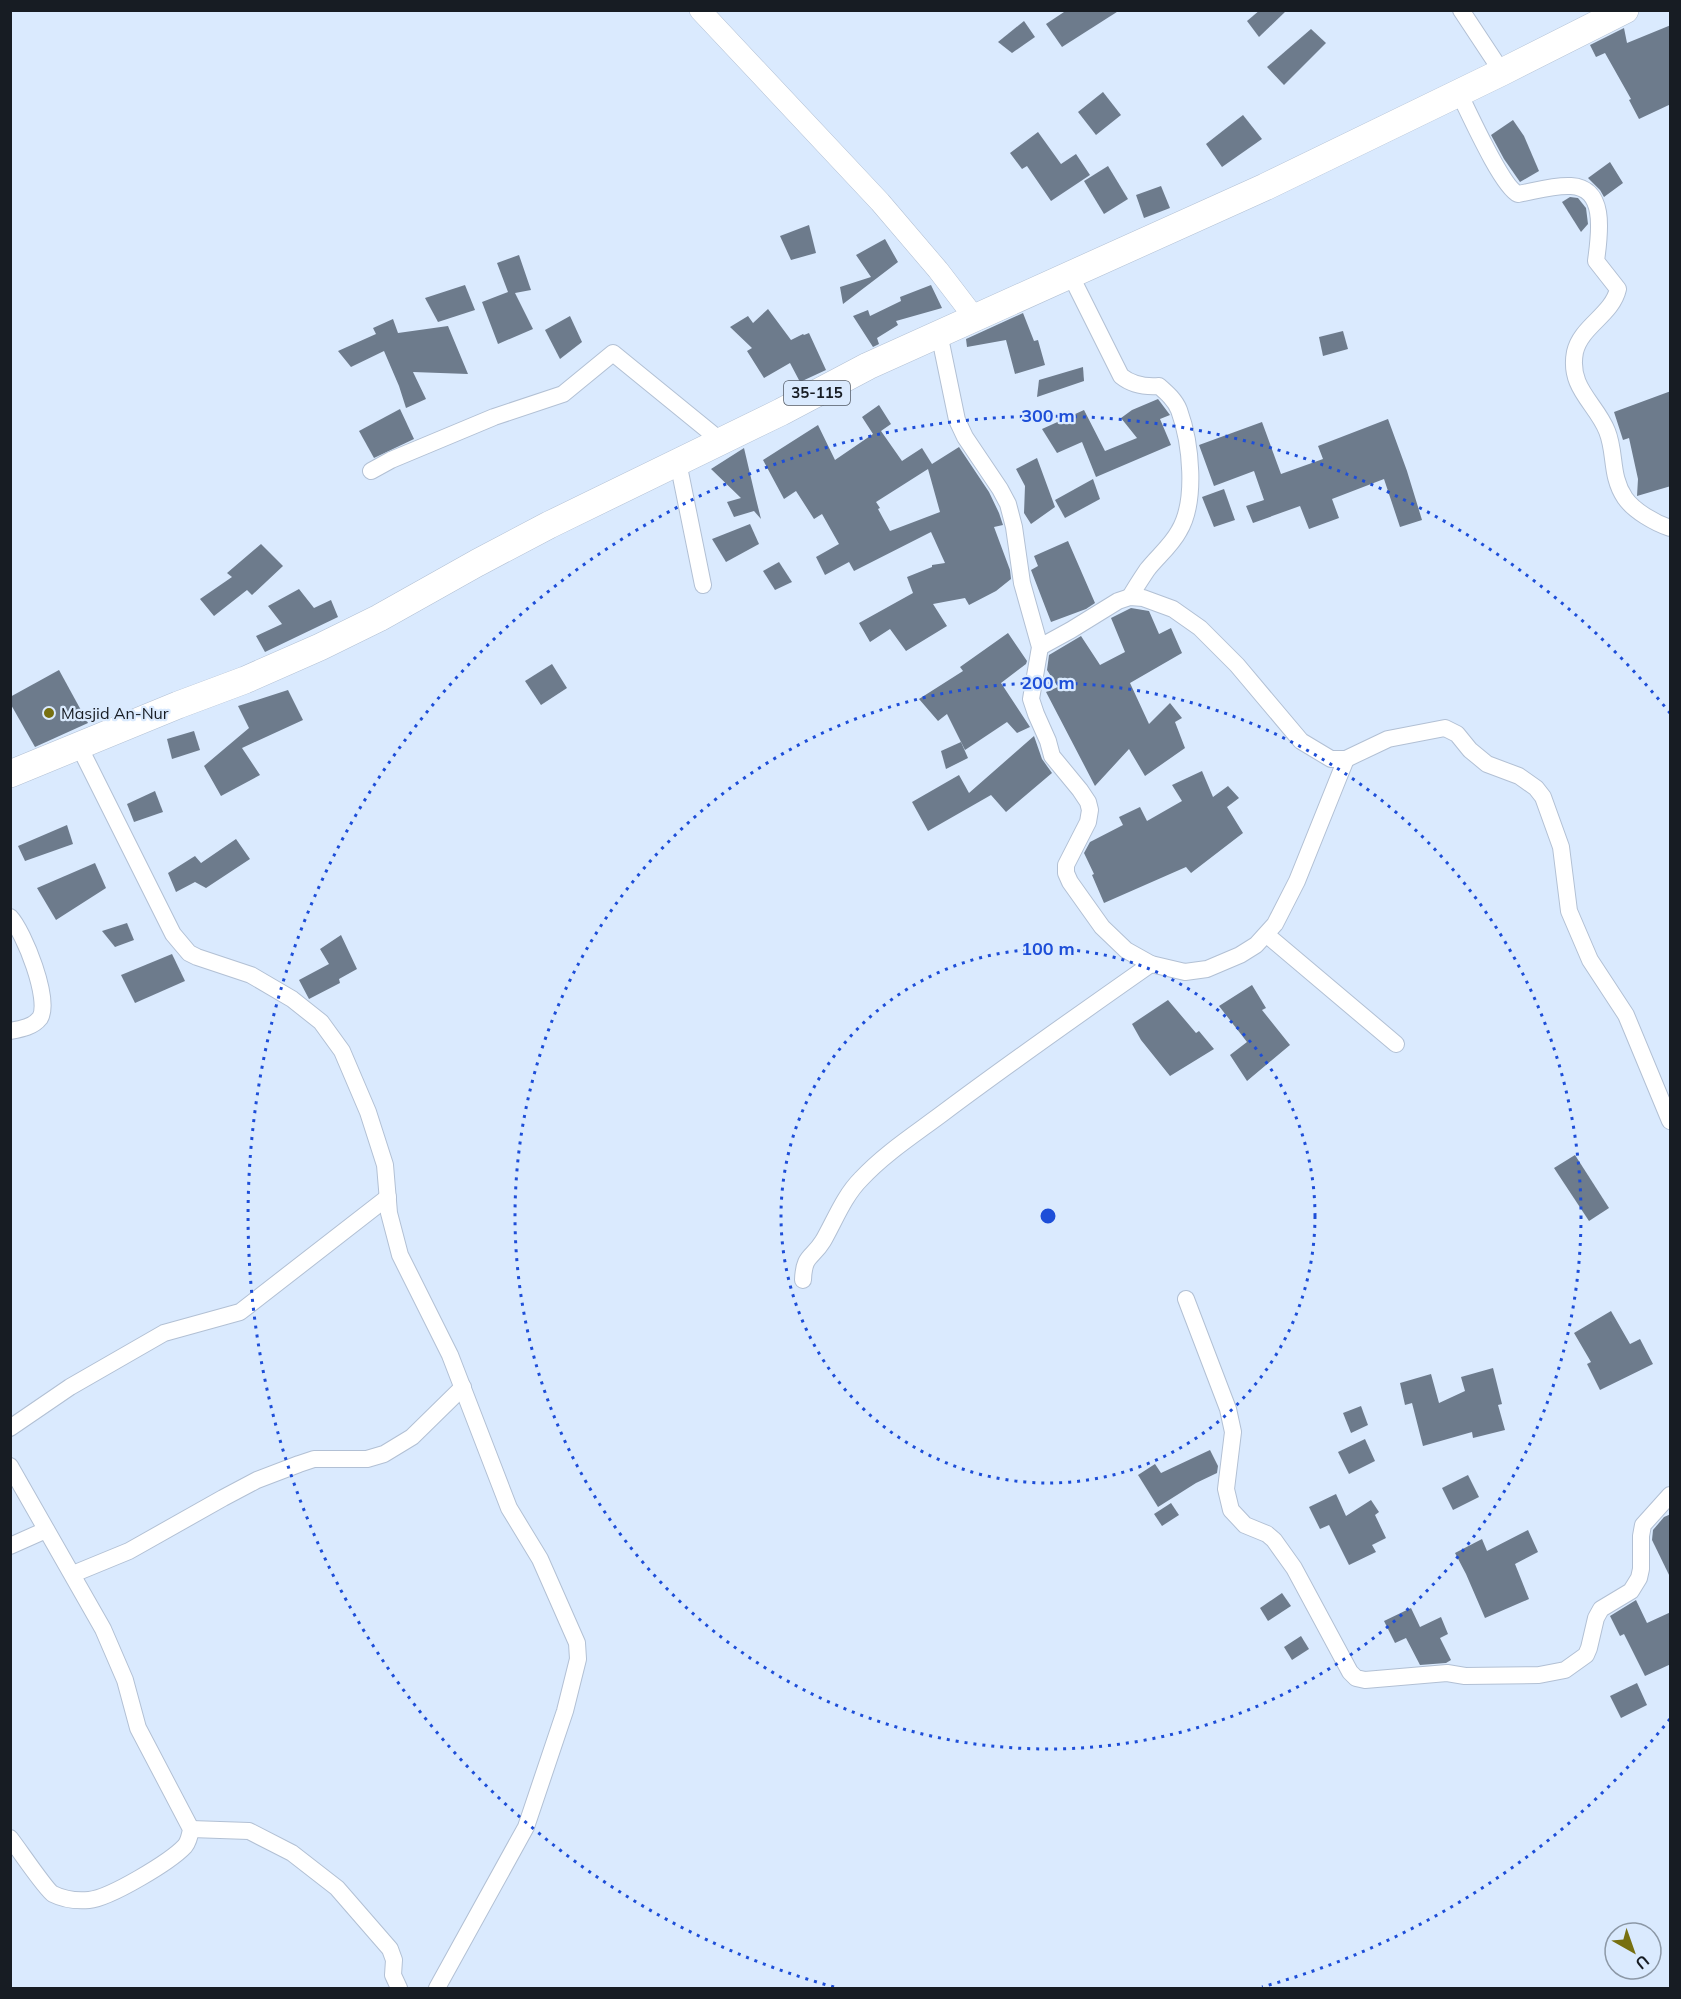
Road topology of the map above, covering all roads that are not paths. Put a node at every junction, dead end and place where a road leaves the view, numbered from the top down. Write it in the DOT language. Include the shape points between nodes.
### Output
graph roads {
  1 [pos="700,10"];
  2 [pos="1461,10"];
  3 [pos="1624,10"];
  4 [pos="1502,72"];
  5 [pos="1460,93"];
  6 [pos="1070,274"];
  7 [pos="974,316"];
  8 [pos="939,333"];
  9 [pos="721,441"];
  10 [pos="678,462"];
  11 [pos="371,471"];
  12 [pos="1671,528"];
  13 [pos="703,585"];
  14 [pos="1130,597"];
  15 [pos="1040,647"];
  16 [pos="79,747"];
  17 [pos="1346,759"];
  18 [pos="10,774"];
  19 [pos="10,917"];
  20 [pos="1267,935"];
  21 [pos="1151,964"];
  22 [pos="10,1031"];
  23 [pos="1396,1044"];
  24 [pos="1671,1121"];
  25 [pos="388,1197"];
  26 [pos="803,1280"];
  27 [pos="1186,1299"];
  28 [pos="463,1388"];
  29 [pos="10,1428"];
  30 [pos="10,1466"];
  31 [pos="1671,1495"];
  32 [pos="46,1530"];
  33 [pos="10,1545"];
  34 [pos="73,1574"];
  35 [pos="191,1829"];
  36 [pos="10,1838"];
  37 [pos="399,1989"];
  38 [pos="437,1989"];
  1 -- 7 [label="street" via="887,210"];
  2 -- 4 [label="street"];
  3 -- 4 [label="main road, 35-115"];
  4 -- 5 [label="main road, 35-115"];
  5 -- 6 [label="main road, 35-115" via="1208,214"];
  5 -- 12 [label="street" via="1515,193 1570,186 1583,189 1594,200 1600,226 1596,261 1618,289 1575,351 1577,379 1581,393 1608,432 1615,476 1626,501"];
  6 -- 7 [label="main road, 35-115"];
  6 -- 14 [label="street" via="1121,376 1130,383 1159,386 1170,394 1179,409 1186,439 1191,498 1186,517"];
  7 -- 8 [label="main road, 35-115"];
  8 -- 9 [label="main road, 35-115"];
  8 -- 15 [label="street" via="957,420 1008,504 1022,582"];
  9 -- 10 [label="main road, 35-115"];
  9 -- 11 [label="street" via="613,353 563,394 494,417"];
  10 -- 13 [label="street"];
  10 -- 16 [label="main road, 35-115" via="477,562 320,647"];
  14 -- 15 [label="street"];
  14 -- 17 [label="street" via="1156,602 1186,617 1222,649 1301,741 1331,759"];
  15 -- 21 [label="street" via="1031,699 1052,756 1084,796 1090,810 1066,873 1102,927 1126,950"];
  16 -- 18 [label="main road, 35-115"];
  16 -- 25 [label="street" via="164,917 189,953 269,984 307,1010 333,1036 368,1112 385,1165"];
  17 -- 20 [label="street" via="1297,881"];
  17 -- 24 [label="street" via="1388,739 1445,728 1457,734 1487,764 1519,776 1536,788 1561,847 1569,911 1590,960 1626,1015"];
  19 -- 22 [label="street" via="27,944 43,1009 33,1024"];
  20 -- 21 [label="street" via="1240,955 1207,969 1185,972"];
  20 -- 23 [label="street"];
  21 -- 26 [label="street" via="994,1074 861,1178 849,1192 821,1245 809,1256 803,1267"];
  25 -- 28 [label="street" via="400,1255"];
  25 -- 29 [label="street" via="240,1312 164,1333 70,1387"];
  27 -- 31 [label="street" via="1233,1432 1226,1489 1231,1509 1245,1525 1274,1540 1356,1678 1447,1673 1539,1676 1565,1670 1586,1655 1601,1609 1631,1590 1639,1578 1643,1525"];
  28 -- 34 [label="street" via="412,1437 384,1454 367,1459 314,1459 299,1464 240,1489 129,1551"];
  28 -- 38 [label="street" via="509,1508 540,1559 577,1643 578,1659 526,1827"];
  30 -- 32 [label="street"];
  32 -- 33 [label="street"];
  32 -- 34 [label="street"];
  34 -- 35 [label="street" via="125,1680 138,1728"];
  35 -- 36 [label="street" via="184,1846 160,1866 113,1893 90,1900 72,1900 51,1893"];
  35 -- 37 [label="street" via="249,1831 292,1853 337,1888 390,1949"];
}
